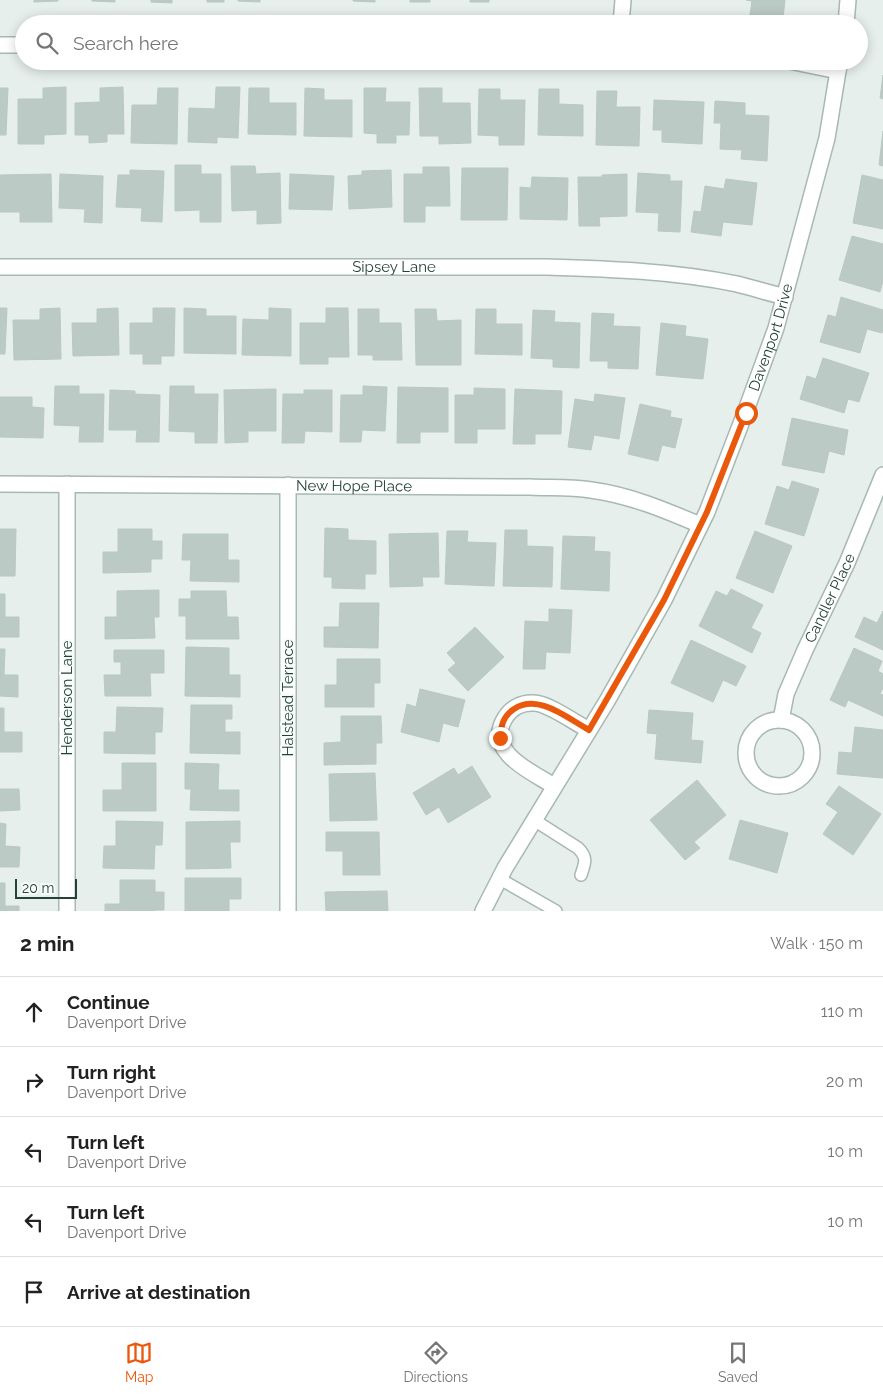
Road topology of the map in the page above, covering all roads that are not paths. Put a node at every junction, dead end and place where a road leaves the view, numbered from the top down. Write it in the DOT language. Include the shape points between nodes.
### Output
graph roads {
  1 [pos="622,0"];
  2 [pos="848,0"];
  3 [pos="621,15"];
  4 [pos="847,15"];
  5 [pos="0,45"];
  6 [pos="15,45"];
  7 [pos="838,70"];
  8 [pos="0,266"];
  9 [pos="785,297"];
  10 [pos="883,475"];
  11 [pos="0,484"];
  12 [pos="67,484"];
  13 [pos="288,486"];
  14 [pos="700,526"];
  15 [pos="781,720"];
  16 [pos="589,730"];
  17 [pos="554,786"];
  18 [pos="534,820"];
  19 [pos="581,875"];
  20 [pos="500,879"];
  21 [pos="67,911"];
  22 [pos="288,911"];
  23 [pos="483,911"];
  24 [pos="556,911"];
  1 -- 3 [label="street"];
  2 -- 4 [label="street"];
  5 -- 6 [label="street"];
  7 -- 9 [label="street, Davenport Drive" via="827,138"];
  8 -- 9 [label="street, Sipsey Lane" via="602,268 737,284"];
  9 -- 14 [label="street, Davenport Drive" via="746,413"];
  10 -- 15 [label="street, Candler Place" via="847,563 786,694"];
  11 -- 12 [label="street, New Hope Place"];
  12 -- 13 [label="street, New Hope Place"];
  12 -- 21 [label="street, Henderson Lane"];
  13 -- 14 [label="street, New Hope Place" via="591,490 636,500"];
  13 -- 22 [label="street, Halstead Terrace"];
  14 -- 16 [label="street, Davenport Drive" via="664,600"];
  15 -- 15 [label="street" via="802,729 813,749 808,772 800,780 778,786 758,779 751,772 746,752 753,732 770,721"];
  16 -- 17 [label="street, Davenport Drive"];
  16 -- 17 [label="street" via="549,707 535,703 521,704 508,712 501,724 500,738 505,752 515,762"];
  17 -- 18 [label="street, Davenport Drive"];
  18 -- 19 [label="lane" via="584,854"];
  18 -- 20 [label="street, Davenport Drive"];
  20 -- 23 [label="street, Davenport Drive"];
  20 -- 24 [label="lane"];
}
